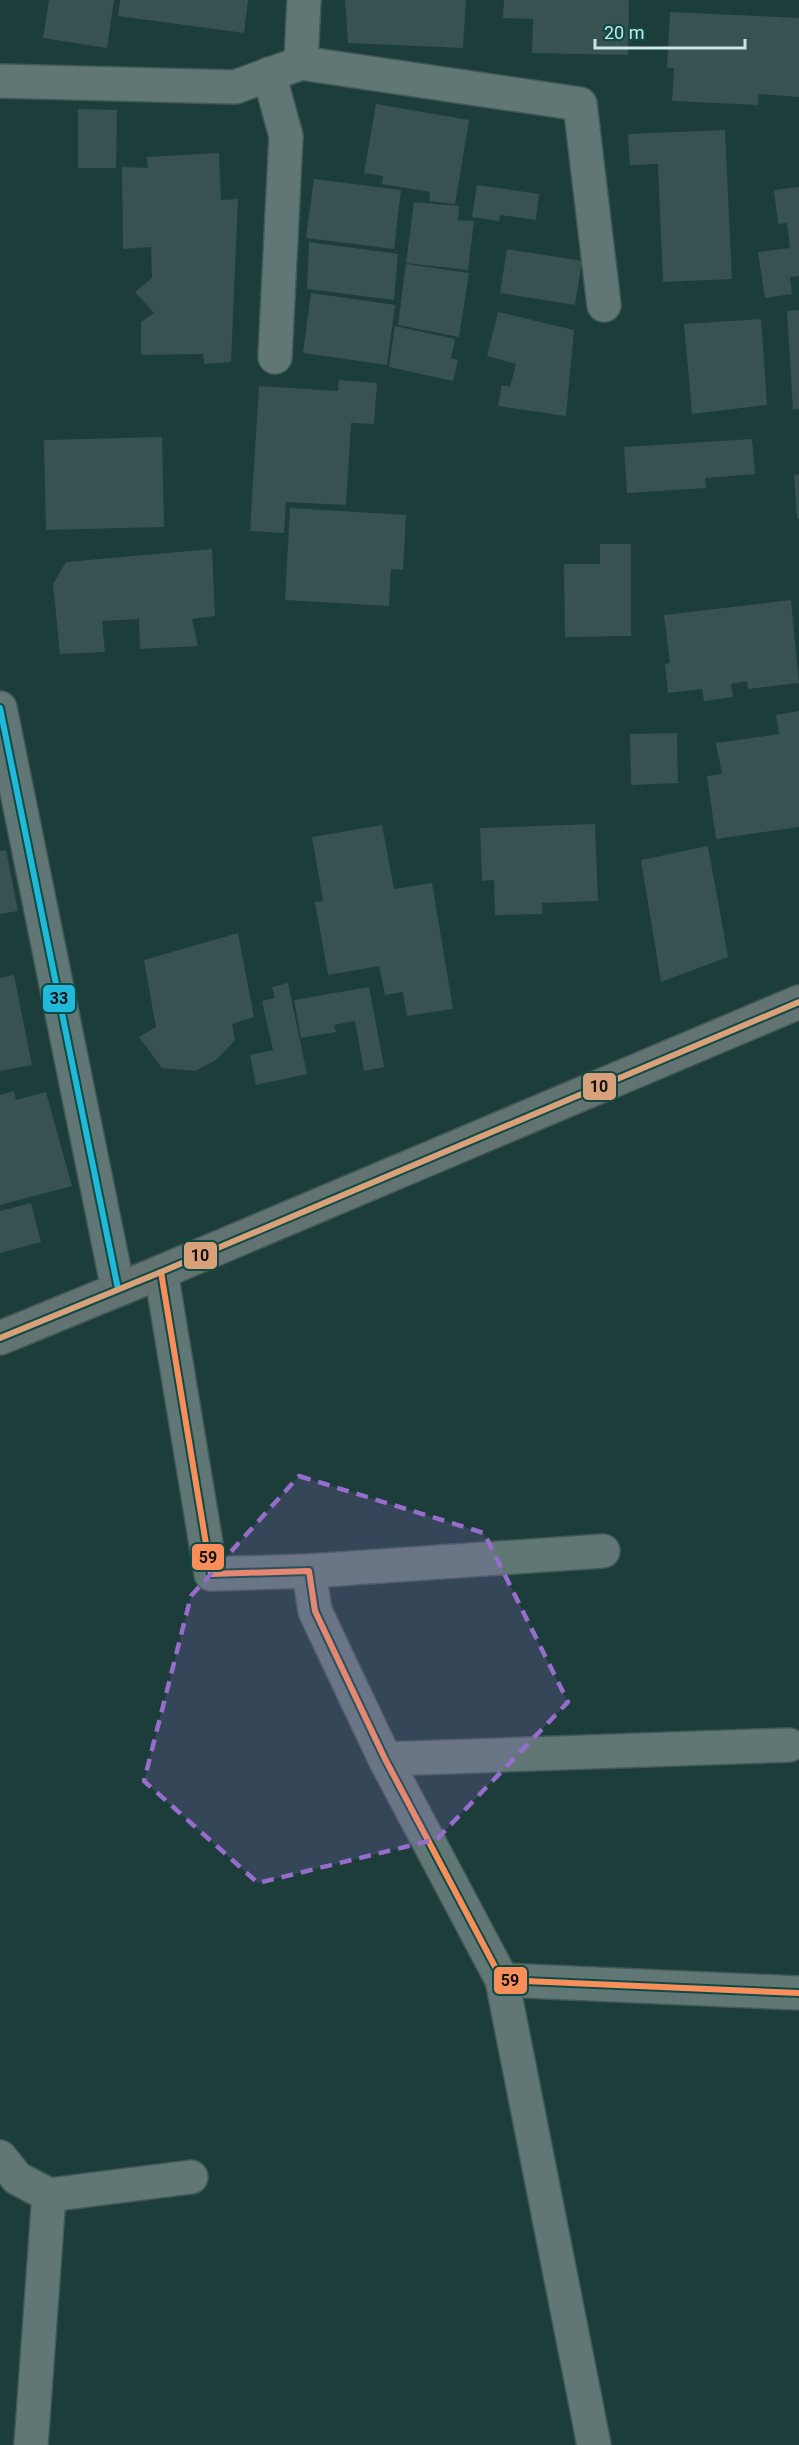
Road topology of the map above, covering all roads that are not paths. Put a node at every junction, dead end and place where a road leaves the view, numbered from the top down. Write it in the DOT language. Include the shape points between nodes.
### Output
graph roads {
  1 [pos="304,0"];
  2 [pos="302,63"];
  3 [pos="270,74"];
  4 [pos="0,81"];
  5 [pos="604,305"];
  6 [pos="275,357"];
  7 [pos="0,708"];
  8 [pos="799,1002"];
  9 [pos="161,1272"];
  10 [pos="118,1289"];
  11 [pos="0,1338"];
  12 [pos="603,1551"];
  13 [pos="309,1571"];
  14 [pos="789,1745"];
  15 [pos="385,1759"];
  16 [pos="502,1980"];
  17 [pos="799,1993"];
  18 [pos="0,2157"];
  19 [pos="191,2177"];
  20 [pos="49,2195"];
  21 [pos="31,2445"];
  22 [pos="594,2445"];
  1 -- 2 [label="street"];
  2 -- 3 [label="street"];
  2 -- 5 [label="street" via="580,104"];
  3 -- 4 [label="street" via="235,87"];
  3 -- 6 [label="street" via="286,136"];
  7 -- 10 [label="street"];
  8 -- 9 [label="main road"];
  9 -- 10 [label="main road"];
  9 -- 13 [label="street" via="211,1574"];
  10 -- 11 [label="main road"];
  12 -- 13 [label="street"];
  13 -- 15 [label="street" via="315,1611"];
  14 -- 15 [label="street"];
  15 -- 16 [label="street"];
  16 -- 17 [label="street"];
  16 -- 22 [label="street"];
  18 -- 20 [label="street" via="17,2178"];
  19 -- 20 [label="street"];
  20 -- 21 [label="street"];
}
